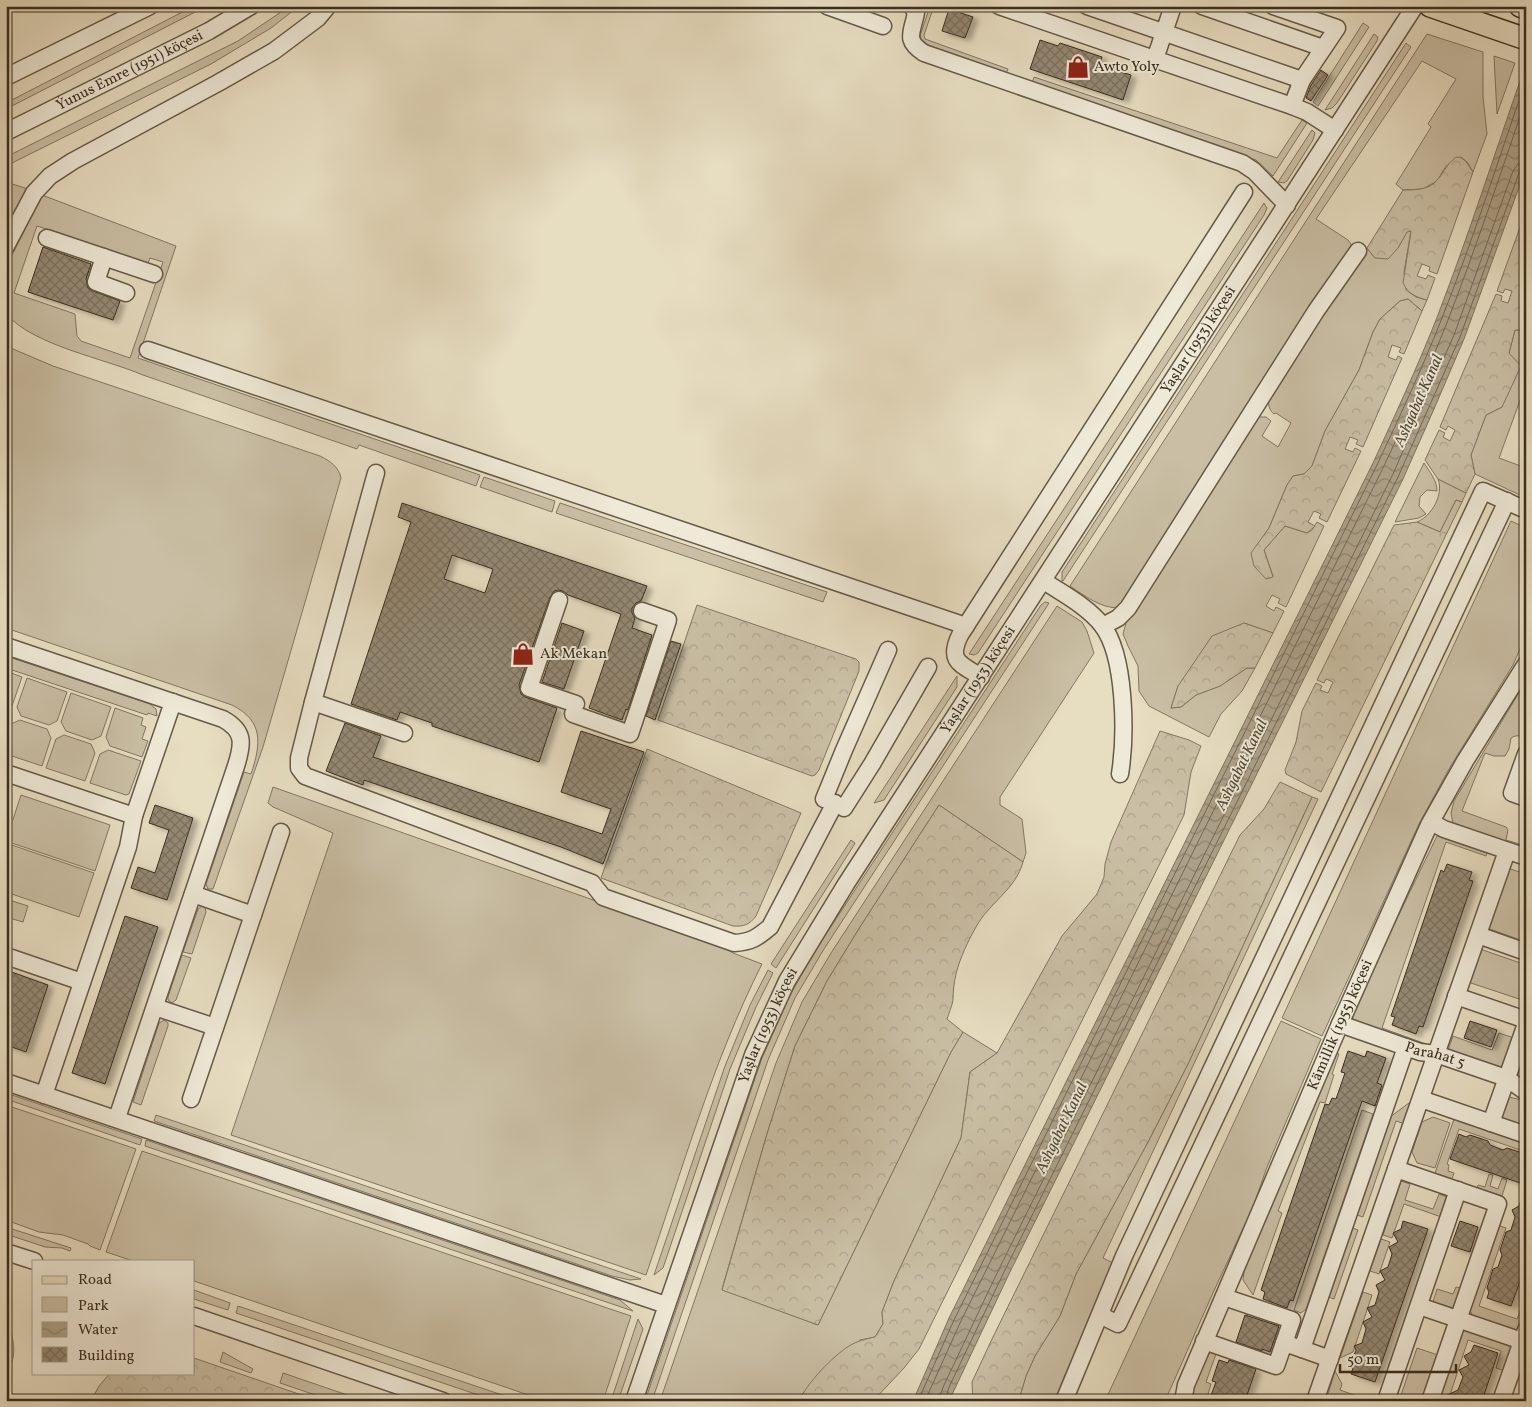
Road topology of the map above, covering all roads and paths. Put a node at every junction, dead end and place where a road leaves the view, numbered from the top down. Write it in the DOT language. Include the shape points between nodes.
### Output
graph roads {
  1 [pos="150,6"];
  2 [pos="251,6"];
  3 [pos="328,6"];
  4 [pos="827,6"];
  5 [pos="1000,6"];
  6 [pos="1087,6"];
  7 [pos="1173,6"];
  8 [pos="1202,6"];
  9 [pos="1273,6"];
  10 [pos="1415,6"];
  11 [pos="1430,6"];
  12 [pos="1520,6"];
  13 [pos="913,7"];
  14 [pos="1526,8"];
  15 [pos="883,26"];
  16 [pos="1164,32"];
  17 [pos="1525,39"];
  18 [pos="1323,48"];
  19 [pos="1155,59"];
  20 [pos="6,77"];
  21 [pos="1302,80"];
  22 [pos="1292,106"];
  23 [pos="1335,130"];
  24 [pos="6,132"];
  25 [pos="1244,192"];
  26 [pos="1287,204"];
  27 [pos="48,238"];
  28 [pos="6,246"];
  29 [pos="1358,252"];
  30 [pos="104,257"];
  31 [pos="154,274"];
  32 [pos="126,292"];
  33 [pos="148,350"];
  34 [pos="376,473"];
  35 [pos="1507,501"];
  36 [pos="1526,510"];
  37 [pos="1044,581"];
  38 [pos="559,600"];
  39 [pos="642,611"];
  40 [pos="966,626"];
  41 [pos="1103,626"];
  42 [pos="6,646"];
  43 [pos="888,650"];
  44 [pos="1526,664"];
  45 [pos="928,667"];
  46 [pos="981,677"];
  47 [pos="173,702"];
  48 [pos="313,702"];
  49 [pos="404,733"];
  50 [pos="1526,754"];
  51 [pos="6,773"];
  52 [pos="1120,774"];
  53 [pos="1526,798"];
  54 [pos="834,803"];
  55 [pos="134,816"];
  56 [pos="1431,822"];
  57 [pos="281,832"];
  58 [pos="1507,851"];
  59 [pos="1526,857"];
  60 [pos="193,894"];
  61 [pos="253,915"];
  62 [pos="1478,935"];
  63 [pos="1526,952"];
  64 [pos="6,956"];
  65 [pos="82,982"];
  66 [pos="1456,996"];
  67 [pos="155,1007"];
  68 [pos="1526,1020"];
  69 [pos="1340,1024"];
  70 [pos="1526,1024"];
  71 [pos="215,1027"];
  72 [pos="1406,1047"];
  73 [pos="1436,1054"];
  74 [pos="1506,1078"];
  75 [pos="6,1082"];
  76 [pos="1526,1092"];
  77 [pos="44,1095"];
  78 [pos="191,1099"];
  79 [pos="1421,1099"];
  80 [pos="117,1118"];
  81 [pos="1491,1123"];
  82 [pos="1526,1135"];
  83 [pos="1396,1169"];
  84 [pos="1458,1190"];
  85 [pos="6,1252"];
  86 [pos="32,1260"];
  87 [pos="1224,1297"];
  88 [pos="666,1305"];
  89 [pos="1419,1306"];
  90 [pos="1100,1315"];
  91 [pos="195,1316"];
  92 [pos="1458,1319"];
  93 [pos="1524,1335"];
  94 [pos="1204,1341"];
  95 [pos="1284,1343"];
  96 [pos="1302,1349"];
  97 [pos="1330,1359"];
  98 [pos="443,1401"];
  99 [pos="634,1401"];
  100 [pos="1064,1401"];
  101 [pos="1183,1401"];
  102 [pos="1315,1401"];
  103 [pos="1386,1401"];
  104 [pos="1430,1401"];
  105 [pos="1501,1401"];
  1 -- 20 [label="street"];
  2 -- 24 [label="street, Ýunus Emre (1951) köçesi" via="209,31"];
  3 -- 28 [label="street" via="318,18 274,51 50,176 34,193"];
  4 -- 15 [label="street"];
  5 -- 19 [label="street"];
  6 -- 16 [label="street"];
  7 -- 16 [label="street"];
  8 -- 18 [label="street"];
  9 -- 18 [label="street" via="1337,28"];
  10 -- 23 [label="street, Ýaşlar (1953) köçesi"];
  11 -- 17 [label="main road"];
  12 -- 14 [label="main road"];
  13 -- 26 [label="street" via="916,13 910,41 924,53 1242,164 1254,170"];
  16 -- 19 [label="street"];
  16 -- 21 [label="street"];
  18 -- 21 [label="street"];
  19 -- 22 [label="street"];
  21 -- 22 [label="street"];
  22 -- 23 [label="street"];
  23 -- 26 [label="street, Ýaşlar (1953) köçesi"];
  25 -- 40 [label="street"];
  26 -- 37 [label="street, Ýaşlar (1953) köçesi"];
  27 -- 30 [label="street"];
  29 -- 41 [label="street" via="1295,344 1128,608"];
  30 -- 31 [label="street"];
  30 -- 32 [label="street" via="96,282"];
  33 -- 40 [label="street"];
  34 -- 48 [label="street"];
  35 -- 36 [label="street"];
  35 -- 90 [label="street" via="1118,1324"];
  35 -- 90 [label="street" via="1483,491 1124,1256"];
  37 -- 41 [label="street" via="1093,615"];
  37 -- 46 [label="street, Ýaşlar (1953) köçesi"];
  38 -- 39 [label="street" via="529,688 630,734 668,620"];
  40 -- 46 [label="street" via="956,644 955,657"];
  41 -- 52 [label="street" via="1112,644 1122,692 1123,755"];
  42 -- 47 [label="street"];
  43 -- 54 [label="street" via="844,750"];
  44 -- 56 [label="street, Kämillik (1955) köçesi"];
  45 -- 54 [label="street" via="872,764"];
  46 -- 88 [label="street, Ýaşlar (1953) köçesi" via="787,981 750,1063"];
  47 -- 55 [label="street"];
  47 -- 60 [label="street" via="232,724 238,731 242,746"];
  48 -- 49 [label="street"];
  48 -- 54 [label="street" via="299,758 299,768 305,776 592,883 603,897 734,942 747,942 770,927"];
  50 -- 53 [label="street" via="1512,793"];
  51 -- 55 [label="street"];
  55 -- 65 [label="street" via="128,848"];
  56 -- 58 [label="street"];
  56 -- 69 [label="street, Kämillik (1955) köçesi"];
  57 -- 61 [label="street"];
  58 -- 59 [label="street"];
  58 -- 62 [label="street"];
  60 -- 61 [label="street"];
  60 -- 67 [label="street"];
  61 -- 71 [label="street"];
  62 -- 63 [label="street"];
  62 -- 66 [label="street"];
  64 -- 65 [label="street"];
  65 -- 77 [label="street"];
  66 -- 68 [label="street"];
  66 -- 73 [label="street"];
  67 -- 71 [label="street"];
  67 -- 80 [label="street"];
  69 -- 72 [label="street, Parahat 5"];
  69 -- 87 [label="street, Kämillik (1955) köçesi"];
  70 -- 74 [label="street"];
  71 -- 78 [label="street"];
  72 -- 73 [label="street, Parahat 5"];
  72 -- 96 [label="street"];
  73 -- 74 [label="street, Parahat 5"];
  73 -- 79 [label="street"];
  74 -- 76 [label="street, Parahat 5"];
  74 -- 81 [label="street"];
  75 -- 77 [label="street"];
  77 -- 80 [label="street"];
  79 -- 81 [label="street"];
  79 -- 83 [label="street"];
  80 -- 88 [label="street"];
  81 -- 82 [label="street"];
  83 -- 84 [label="street"];
  83 -- 97 [label="street"];
  84 -- 89 [label="street"];
  84 -- 92 [label="street" via="1498,1204"];
  85 -- 86 [label="street"];
  87 -- 94 [label="street, Kämillik (1955) köçesi"];
  87 -- 95 [label="street" via="1292,1320"];
  88 -- 99 [label="street, Ýaşlar (1953) köçesi"];
  89 -- 92 [label="street"];
  89 -- 103 [label="street"];
  90 -- 100 [label="street"];
  91 -- 98 [label="street"];
  92 -- 93 [label="street"];
  92 -- 104 [label="street"];
  93 -- 105 [label="street"];
  94 -- 95 [label="street" via="1276,1366"];
  94 -- 101 [label="street, Kämillik (1955) köçesi"];
  95 -- 96 [label="street"];
  96 -- 97 [label="street"];
  97 -- 102 [label="street"];
}
